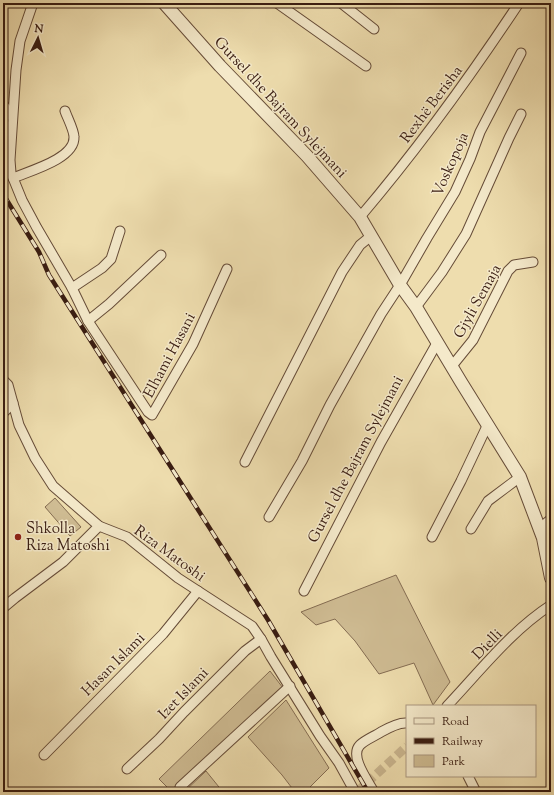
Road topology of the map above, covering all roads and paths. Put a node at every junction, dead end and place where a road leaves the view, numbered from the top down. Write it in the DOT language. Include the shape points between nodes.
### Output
graph roads {
  1 [pos="33,3"];
  2 [pos="164,3"];
  3 [pos="277,3"];
  4 [pos="341,3"];
  5 [pos="519,3"];
  6 [pos="374,29"];
  7 [pos="521,53"];
  8 [pos="366,66"];
  9 [pos="3,104"];
  10 [pos="65,110"];
  11 [pos="521,114"];
  12 [pos="12,117"];
  13 [pos="13,178"];
  14 [pos="360,217"];
  15 [pos="120,231"];
  16 [pos="371,236"];
  17 [pos="161,255"];
  18 [pos="533,262"];
  19 [pos="228,268"];
  20 [pos="400,285"];
  21 [pos="72,288"];
  22 [pos="416,307"];
  23 [pos="88,321"];
  24 [pos="438,343"];
  25 [pos="452,366"];
  26 [pos="3,380"];
  27 [pos="13,403"];
  28 [pos="3,413"];
  29 [pos="488,424"];
  30 [pos="246,462"];
  31 [pos="520,477"];
  32 [pos="270,517"];
  33 [pos="551,520"];
  34 [pos="99,526"];
  35 [pos="540,528"];
  36 [pos="471,529"];
  37 [pos="432,537"];
  38 [pos="551,578"];
  39 [pos="198,591"];
  40 [pos="304,591"];
  41 [pos="551,606"];
  42 [pos="3,608"];
  43 [pos="262,639"];
  44 [pos="290,686"];
  45 [pos="448,705"];
  46 [pos="406,723"];
  47 [pos="44,755"];
  48 [pos="127,769"];
  49 [pos="468,777"];
  50 [pos="180,787"];
  51 [pos="355,792"];
  52 [pos="374,792"];
  53 [pos="476,792"];
  1 -- 12 [label="street, Elhami Hasani" via="20,41"];
  2 -- 14 [label="street, Gursel dhe Bajram Sylejmani"];
  3 -- 8 [label="street"];
  4 -- 6 [label="street"];
  5 -- 14 [label="street, Rexhë Berisha" via="482,60"];
  7 -- 20 [label="street, Voskopoja" via="480,132 455,192"];
  9 -- 12 [label="street"];
  10 -- 13 [label="street" via="74,137 70,149 60,159"];
  11 -- 22 [label="street" via="466,234"];
  12 -- 13 [label="street, Elhami Hasani" via="10,160"];
  13 -- 21 [label="street, Elhami Hasani" via="37,228"];
  14 -- 16 [label="street, Gursel dhe Bajram Sylejmani"];
  15 -- 21 [label="street" via="111,259"];
  16 -- 20 [label="street, Gursel dhe Bajram Sylejmani"];
  16 -- 30 [label="street" via="360,245 342,272"];
  17 -- 23 [label="street"];
  18 -- 25 [label="street, Gjyli Semaja" via="514,264 508,271 473,340"];
  19 -- 23 [label="street, Elhami Hasani" via="193,344 152,415"];
  20 -- 22 [label="street, Gursel dhe Bajram Sylejmani"];
  20 -- 32 [label="street" via="369,334"];
  21 -- 23 [label="street, Elhami Hasani"];
  22 -- 24 [label="street, Gursel dhe Bajram Sylejmani"];
  24 -- 25 [label="street, Gursel dhe Bajram Sylejmani"];
  24 -- 40 [label="street, Gursel dhe Bajram Sylejmani" via="381,442"];
  25 -- 29 [label="street, Gursel dhe Bajram Sylejmani"];
  26 -- 27 [label="street, Riza Matoshi" via="8,385"];
  27 -- 28 [label="street"];
  27 -- 34 [label="street, Riza Matoshi" via="25,438 53,486"];
  29 -- 31 [label="street, Gursel dhe Bajram Sylejmani"];
  29 -- 37 [label="street"];
  31 -- 35 [label="street, Gursel dhe Bajram Sylejmani"];
  31 -- 36 [label="street" via="488,501"];
  33 -- 35 [label="street"];
  34 -- 39 [label="street, Riza Matoshi" via="127,537"];
  34 -- 42 [label="street" via="63,562"];
  35 -- 38 [label="street, Gursel dhe Bajram Sylejmani"];
  39 -- 43 [label="street, Riza Matoshi" via="252,626"];
  39 -- 47 [label="street, Hasan Islami" via="163,634"];
  41 -- 45 [label="street, Dielli" via="534,617 509,640"];
  43 -- 44 [label="street, Riza Matoshi"];
  43 -- 48 [label="street, Izet Islami" via="245,651"];
  44 -- 50 [label="street"];
  44 -- 51 [label="street, Riza Matoshi"];
  46 -- 52 [label="street" via="385,730 359,745 356,752 357,760"];
  49 -- 53 [label="street"];
}
